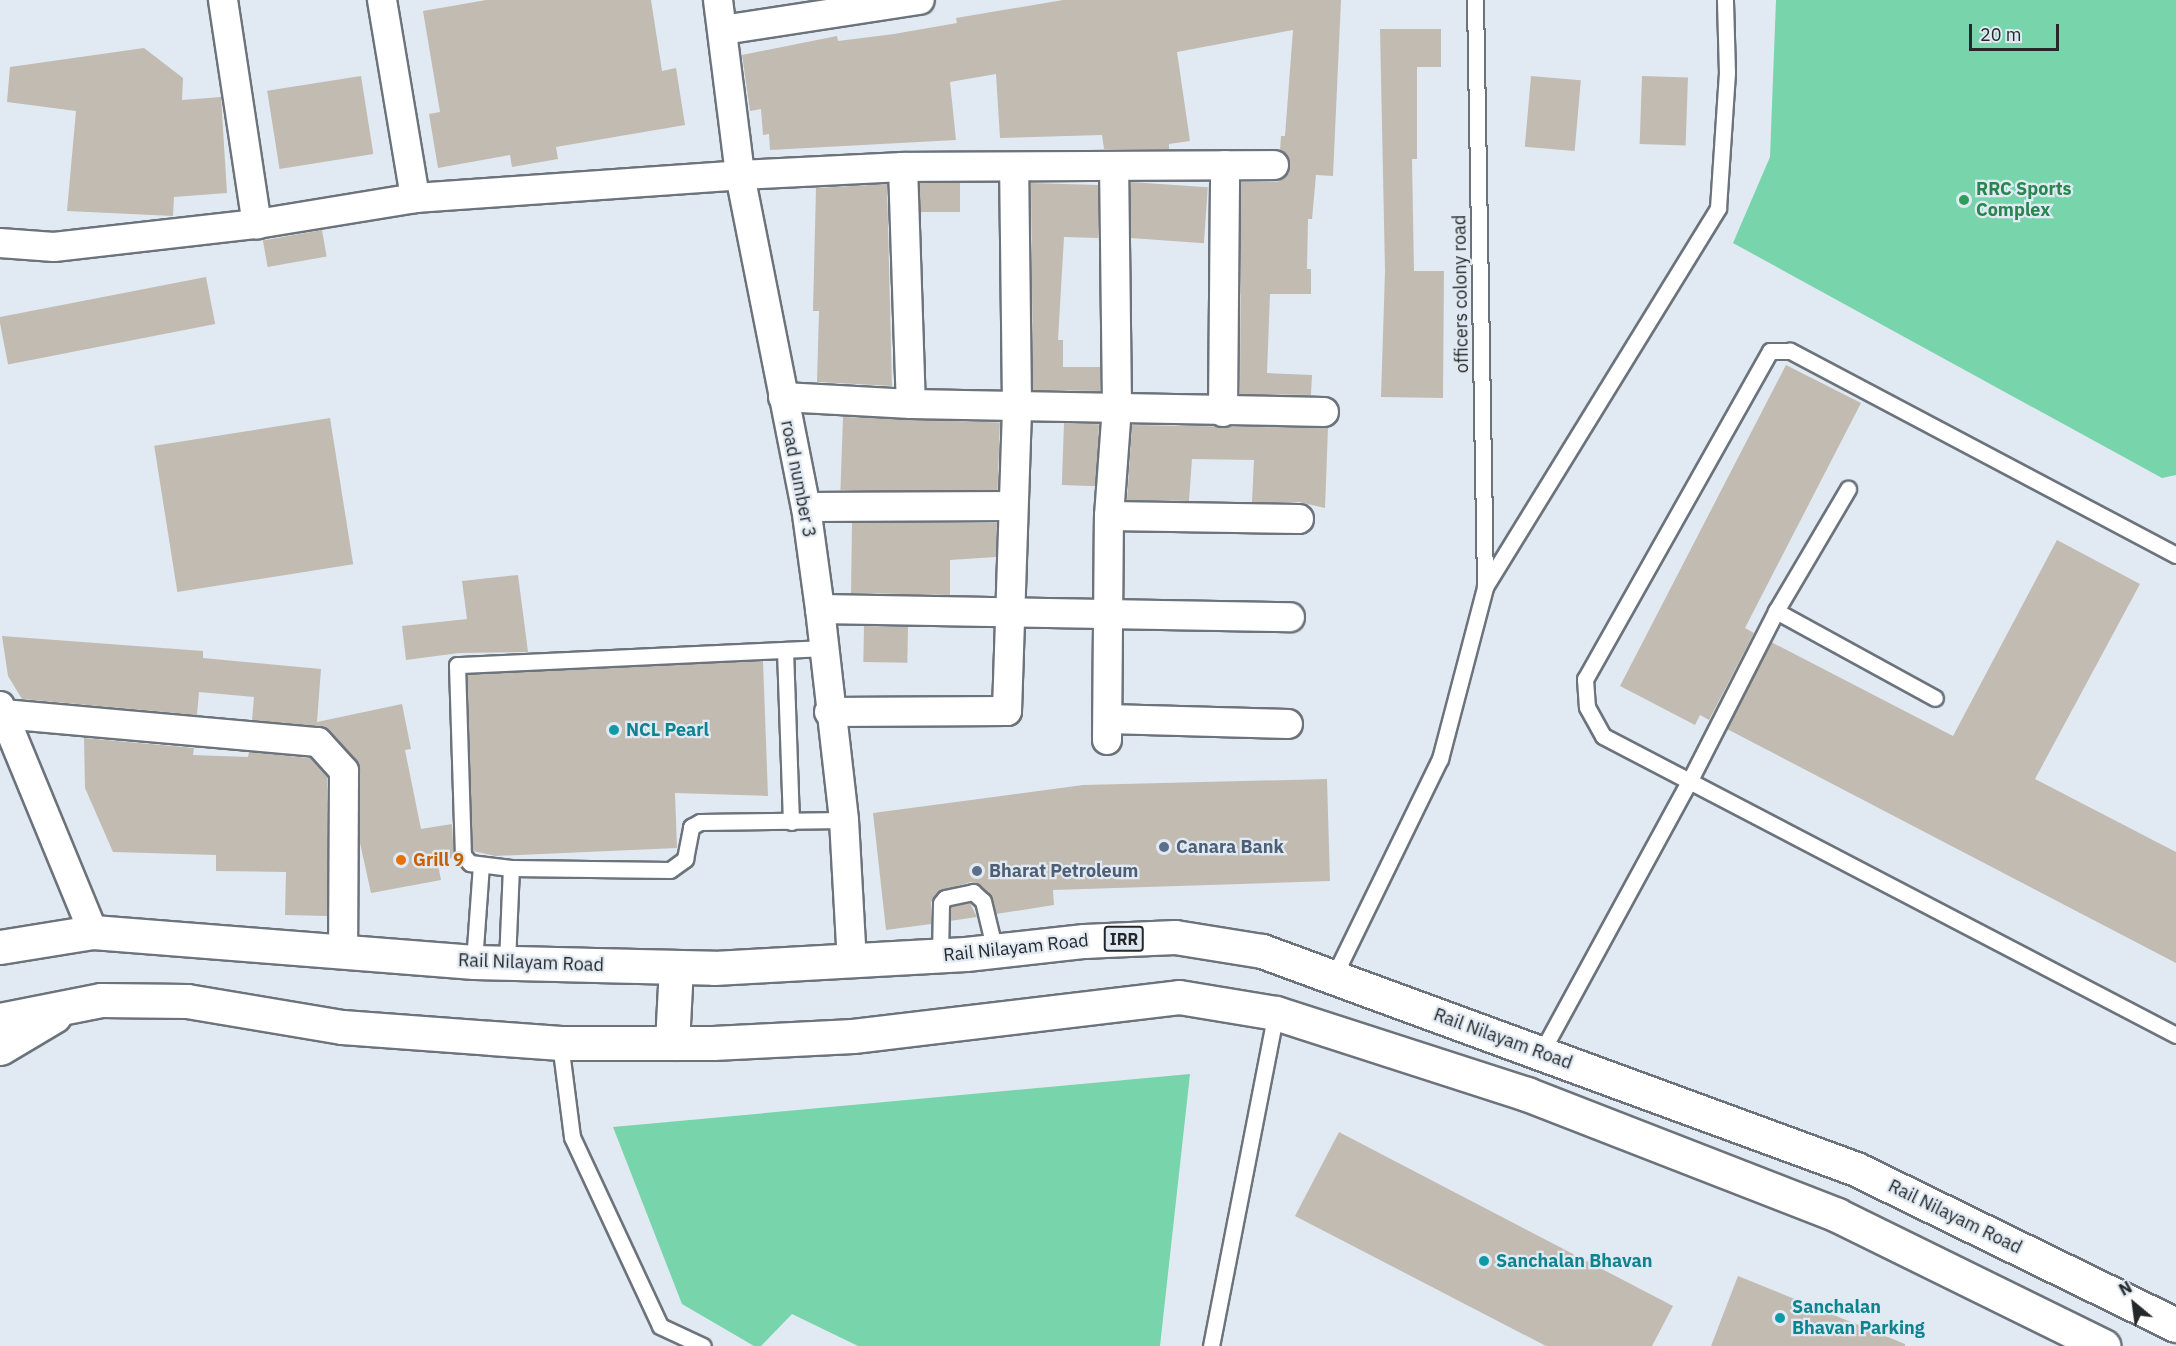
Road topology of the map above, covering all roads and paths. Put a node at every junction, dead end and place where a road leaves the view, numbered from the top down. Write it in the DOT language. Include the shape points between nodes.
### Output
graph roads {
  1 [pos="223,0"];
  2 [pos="382,0"];
  3 [pos="718,0"];
  4 [pos="920,0"];
  5 [pos="1475,0"];
  6 [pos="1725,0"];
  7 [pos="723,30"];
  8 [pos="1225,165"];
  9 [pos="1274,165"];
  10 [pos="903,167"];
  11 [pos="1014,167"];
  12 [pos="1114,167"];
  13 [pos="740,176"];
  14 [pos="415,198"];
  15 [pos="257,224"];
  16 [pos="0,243"];
  17 [pos="783,397"];
  18 [pos="911,404"];
  19 [pos="1017,404"];
  20 [pos="1116,406"];
  21 [pos="1223,412"];
  22 [pos="1324,412"];
  23 [pos="1848,489"];
  24 [pos="1012,506"];
  25 [pos="806,507"];
  26 [pos="1109,516"];
  27 [pos="1299,519"];
  28 [pos="2176,555"];
  29 [pos="1485,587"];
  30 [pos="820,609"];
  31 [pos="1776,610"];
  32 [pos="1010,612"];
  33 [pos="1111,615"];
  34 [pos="1290,617"];
  35 [pos="823,648"];
  36 [pos="785,650"];
  37 [pos="1935,699"];
  38 [pos="1,710"];
  39 [pos="829,712"];
  40 [pos="1288,724"];
  41 [pos="1689,782"];
  42 [pos="844,820"];
  43 [pos="791,822"];
  44 [pos="481,865"];
  45 [pos="511,868"];
  46 [pos="93,932"];
  47 [pos="0,947"];
  48 [pos="995,951"];
  49 [pos="343,954"];
  50 [pos="940,956"];
  51 [pos="474,962"];
  52 [pos="507,962"];
  53 [pos="852,962"];
  54 [pos="676,967"];
  55 [pos="1334,976"];
  56 [pos="70,1005"];
  57 [pos="1276,1013"];
  58 [pos="0,1020"];
  59 [pos="2176,1035"];
  60 [pos="560,1043"];
  61 [pos="672,1043"];
  62 [pos="0,1048"];
  63 [pos="1541,1053"];
  64 [pos="2176,1325"];
  65 [pos="703,1346"];
  66 [pos="1211,1346"];
  67 [pos="2103,1346"];
  1 -- 15 [label="street"];
  2 -- 14 [label="street"];
  3 -- 7 [label="street, road number 3"];
  4 -- 7 [label="street"];
  5 -- 29 [label="lane, officers colony road"];
  6 -- 29 [label="lane" via="1727,73 1718,208"];
  7 -- 13 [label="street, road number 3"];
  8 -- 9 [label="street"];
  8 -- 12 [label="street"];
  8 -- 21 [label="street"];
  10 -- 11 [label="street"];
  10 -- 13 [label="street"];
  10 -- 18 [label="street"];
  11 -- 12 [label="street"];
  11 -- 19 [label="street"];
  12 -- 20 [label="street"];
  13 -- 14 [label="street"];
  13 -- 17 [label="street, road number 3"];
  14 -- 15 [label="street"];
  15 -- 16 [label="street" via="54,247"];
  17 -- 18 [label="street"];
  17 -- 25 [label="street, road number 3"];
  18 -- 19 [label="street"];
  19 -- 20 [label="street"];
  19 -- 24 [label="street"];
  20 -- 21 [label="street"];
  20 -- 26 [label="street"];
  21 -- 22 [label="street"];
  23 -- 31 [label="lane"];
  24 -- 25 [label="street"];
  24 -- 32 [label="street"];
  25 -- 30 [label="street, road number 3"];
  26 -- 27 [label="street"];
  26 -- 33 [label="street"];
  28 -- 41 [label="lane" via="1790,351 1770,351 1585,679 1587,707 1603,736"];
  29 -- 55 [label="lane" via="1440,759"];
  30 -- 32 [label="street"];
  30 -- 35 [label="street, road number 3"];
  31 -- 37 [label="lane"];
  31 -- 41 [label="lane"];
  32 -- 33 [label="street"];
  32 -- 39 [label="street" via="1007,711"];
  33 -- 34 [label="street"];
  33 -- 40 [label="street" via="1107,729"];
  35 -- 36 [label="lane"];
  35 -- 39 [label="street, road number 3"];
  36 -- 43 [label="lane"];
  36 -- 44 [label="lane" via="457,665 463,855 470,863"];
  38 -- 46 [label="street"];
  38 -- 49 [label="street" via="318,742 344,771"];
  39 -- 42 [label="street, road number 3"];
  41 -- 59 [label="lane"];
  41 -- 63 [label="lane"];
  42 -- 43 [label="lane"];
  42 -- 53 [label="street, road number 3"];
  43 -- 45 [label="lane" via="700,822 691,827 685,859 670,870"];
  44 -- 45 [label="lane"];
  44 -- 51 [label="lane"];
  45 -- 52 [label="lane"];
  46 -- 47 [label="main road, Rail Nilayam Road / IRR"];
  46 -- 49 [label="main road, Rail Nilayam Road / IRR"];
  48 -- 50 [label="main road, Rail Nilayam Road / IRR"];
  48 -- 50 [label="lane" via="983,901 973,892 945,898 941,903"];
  48 -- 55 [label="main road, Rail Nilayam Road / IRR" via="1084,941 1175,937 1262,951"];
  49 -- 51 [label="main road, Rail Nilayam Road / IRR"];
  50 -- 53 [label="main road, Rail Nilayam Road / IRR"];
  51 -- 52 [label="main road, Rail Nilayam Road / IRR"];
  52 -- 54 [label="main road, Rail Nilayam Road / IRR"];
  53 -- 54 [label="main road, Rail Nilayam Road / IRR"];
  54 -- 61 [label="main road"];
  55 -- 63 [label="main road, Rail Nilayam Road / IRR"];
  56 -- 58 [label="main road"];
  56 -- 60 [label="main road" via="101,1000 187,1001 342,1027"];
  56 -- 62 [label="main road"];
  57 -- 61 [label="main road" via="1179,998 853,1036"];
  57 -- 66 [label="lane"];
  57 -- 67 [label="main road" via="1527,1094 1837,1215"];
  60 -- 61 [label="main road"];
  60 -- 65 [label="lane" via="572,1137 660,1326"];
  63 -- 64 [label="main road, Rail Nilayam Road / IRR" via="1856,1169"];
}
